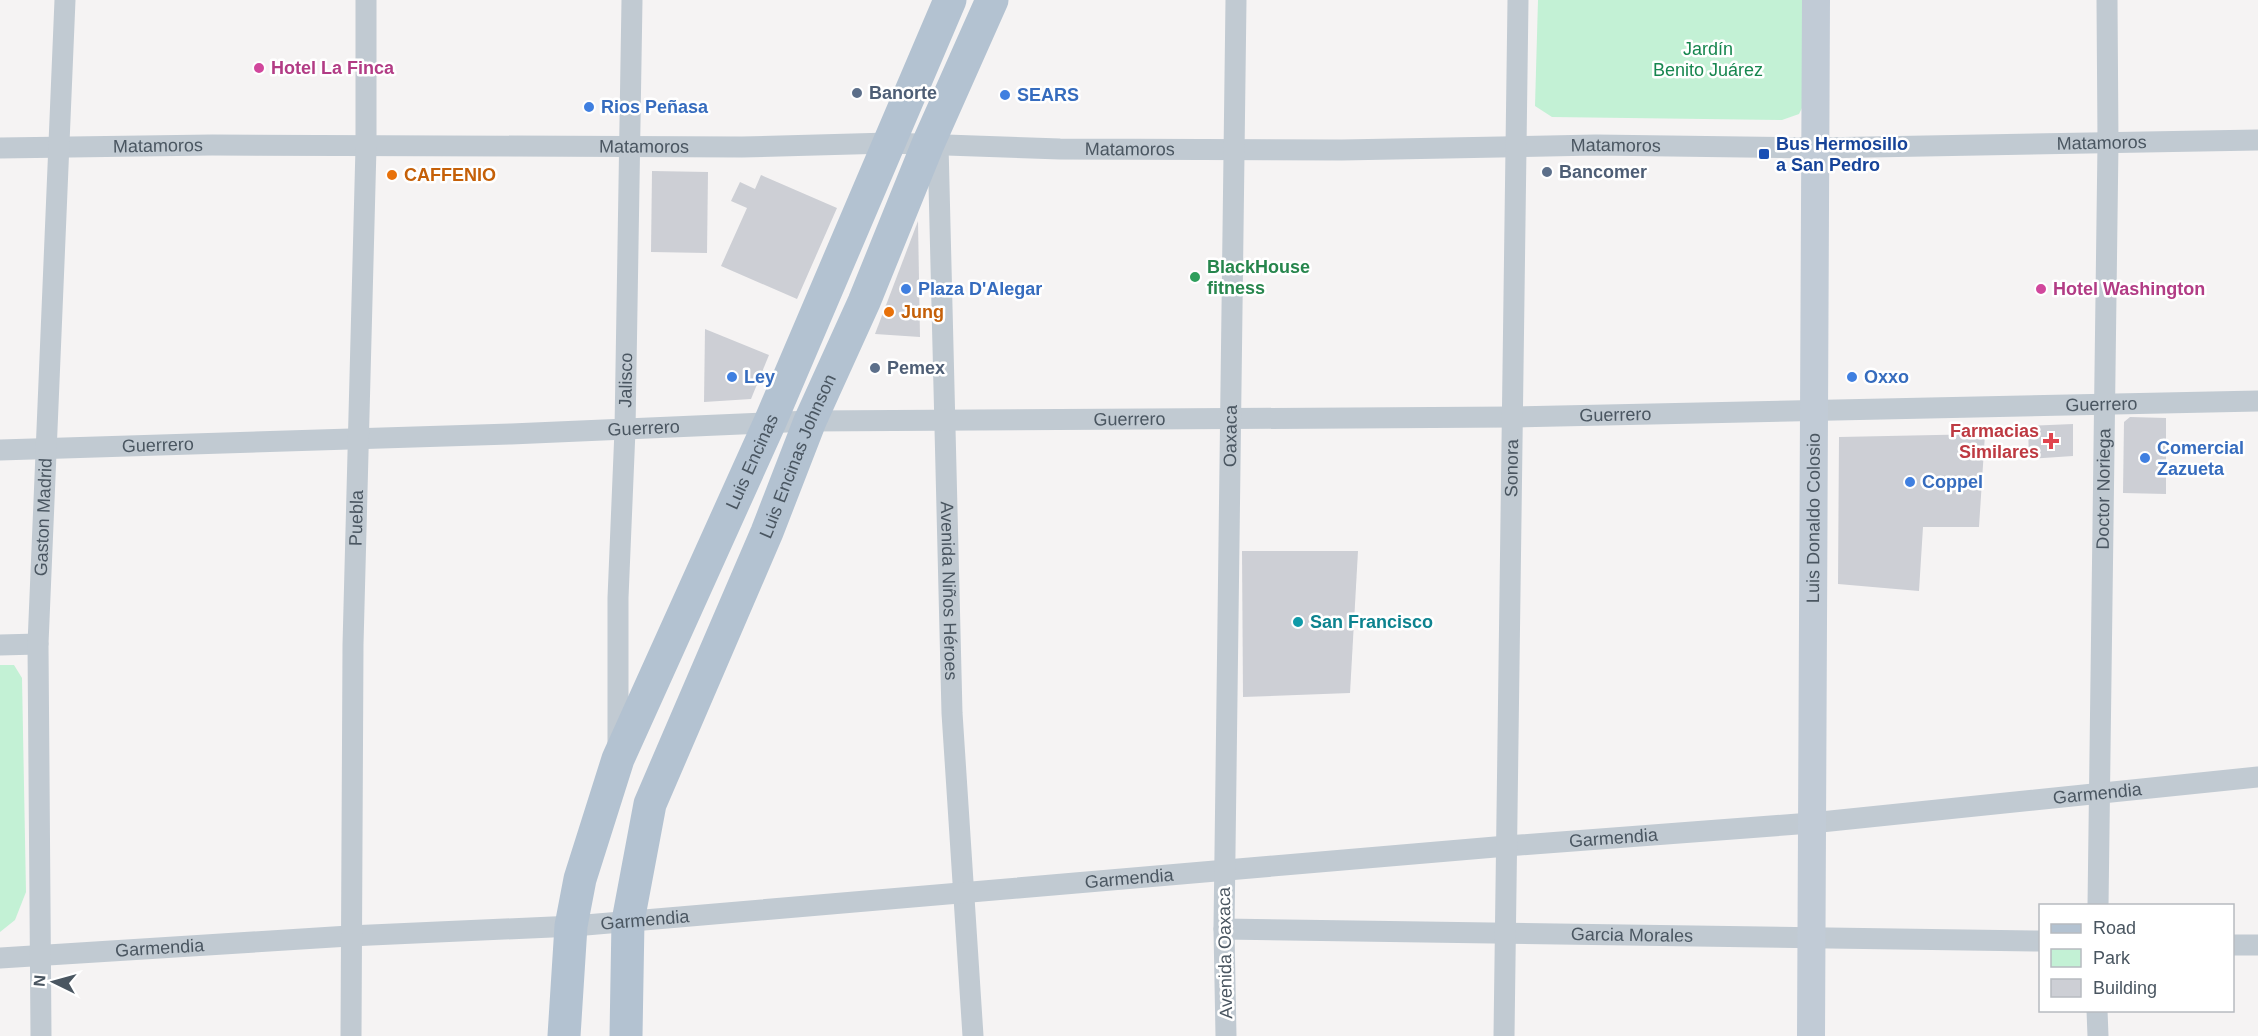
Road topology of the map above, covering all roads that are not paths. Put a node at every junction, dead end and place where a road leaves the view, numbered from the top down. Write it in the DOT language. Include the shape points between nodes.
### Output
graph roads {
  1 [pos="65,0"];
  2 [pos="366,0"];
  3 [pos="632,0"];
  4 [pos="950,0"];
  5 [pos="992,0"];
  6 [pos="1236,0"];
  7 [pos="1518,0"];
  8 [pos="1816,0"];
  9 [pos="2107,0"];
  10 [pos="2258,140"];
  11 [pos="889,143"];
  12 [pos="2108,143"];
  13 [pos="933,144"];
  14 [pos="1518,146"];
  15 [pos="366,147"];
  16 [pos="631,147"];
  17 [pos="0,148"];
  18 [pos="58,148"];
  19 [pos="1816,148"];
  20 [pos="1234,149"];
  21 [pos="2258,401"];
  22 [pos="2103,405"];
  23 [pos="1815,409"];
  24 [pos="1513,417"];
  25 [pos="1231,418"];
  26 [pos="810,421"];
  27 [pos="770,422"];
  28 [pos="945,422"];
  29 [pos="626,430"];
  30 [pos="357,438"];
  31 [pos="0,450"];
  32 [pos="46,450"];
  33 [pos="38,644"];
  34 [pos="0,645"];
  35 [pos="618,759"];
  36 [pos="2258,777"];
  37 [pos="2099,793"];
  38 [pos="1811,823"];
  39 [pos="1507,846"];
  40 [pos="1225,871"];
  41 [pos="962,892"];
  42 [pos="2098,904"];
  43 [pos="628,921"];
  44 [pos="571,926"];
  45 [pos="1224,929"];
  46 [pos="1505,934"];
  47 [pos="349,936"];
  48 [pos="1812,939"];
  49 [pos="2039,941"];
  50 [pos="2234,945"];
  51 [pos="2258,945"];
  52 [pos="42,954"];
  53 [pos="0,958"];
  54 [pos="2097,1012"];
  55 [pos="41,1036"];
  56 [pos="351,1036"];
  57 [pos="564,1036"];
  58 [pos="626,1036"];
  59 [pos="973,1036"];
  60 [pos="1226,1036"];
  61 [pos="1504,1036"];
  62 [pos="1811,1036"];
  63 [pos="2097,1036"];
  1 -- 18 [label="street, Gaston Madrid"];
  2 -- 15 [label="street, Puebla"];
  3 -- 16 [label="street, Jalisco"];
  4 -- 11 [label="main road, Luis Encinas"];
  5 -- 13 [label="main road, Luis Encinas Johnson"];
  6 -- 20 [label="street, Oaxaca"];
  7 -- 14 [label="street, Sonora"];
  8 -- 19 [label="main road, Luis Donaldo Colosio"];
  9 -- 12 [label="street, Doctor Noriega"];
  10 -- 12 [label="street, Matamoros"];
  11 -- 13 [label="street, Matamoros"];
  11 -- 16 [label="street, Matamoros"];
  11 -- 27 [label="main road, Luis Encinas"];
  12 -- 19 [label="street, Matamoros"];
  12 -- 22 [label="street, Doctor Noriega"];
  13 -- 20 [label="street, Matamoros"];
  13 -- 26 [label="main road, Luis Encinas Johnson"];
  13 -- 28 [label="street, Avenida Niños Héroes"];
  14 -- 19 [label="street, Matamoros"];
  14 -- 20 [label="street, Matamoros"];
  14 -- 24 [label="street, Sonora"];
  15 -- 16 [label="street, Matamoros"];
  15 -- 18 [label="street, Matamoros"];
  15 -- 30 [label="street, Puebla"];
  16 -- 29 [label="street, Jalisco"];
  17 -- 18 [label="street, Matamoros"];
  18 -- 32 [label="street, Gaston Madrid"];
  19 -- 23 [label="main road, Luis Donaldo Colosio"];
  20 -- 25 [label="street, Oaxaca"];
  21 -- 22 [label="street, Guerrero"];
  22 -- 23 [label="street, Guerrero"];
  22 -- 37 [label="street, Doctor Noriega"];
  23 -- 24 [label="street, Guerrero"];
  23 -- 38 [label="main road, Luis Donaldo Colosio"];
  24 -- 25 [label="street, Guerrero"];
  24 -- 39 [label="street, Sonora"];
  25 -- 28 [label="street, Guerrero"];
  25 -- 40 [label="street, Oaxaca"];
  26 -- 27 [label="street, Guerrero"];
  26 -- 28 [label="street, Guerrero"];
  26 -- 43 [label="main road, Luis Encinas Johnson" via="650,804"];
  27 -- 29 [label="street, Guerrero"];
  27 -- 35 [label="main road, Luis Encinas"];
  28 -- 41 [label="street, Avenida Niños Héroes" via="952,713"];
  29 -- 30 [label="street, Guerrero"];
  29 -- 35 [label="street, Jalisco" via="618,598"];
  30 -- 32 [label="street, Guerrero"];
  30 -- 47 [label="street, Puebla"];
  31 -- 32 [label="street, Guerrero"];
  32 -- 33 [label="street, Gaston Madrid"];
  33 -- 34 [label="street"];
  33 -- 52 [label="street, Gaston Madrid"];
  35 -- 44 [label="main road, Luis Encinas" via="580,879"];
  36 -- 37 [label="street, Garmendia"];
  37 -- 38 [label="street, Garmendia"];
  37 -- 42 [label="street, Doctor Noriega"];
  38 -- 39 [label="street, Garmendia"];
  38 -- 48 [label="main road, Luis Donaldo Colosio"];
  39 -- 40 [label="street, Garmendia"];
  39 -- 46 [label="street, Sonora"];
  40 -- 41 [label="street, Garmendia"];
  40 -- 45 [label="street, Avenida Oaxaca"];
  41 -- 43 [label="street, Garmendia"];
  41 -- 59 [label="street, Avenida Niños Héroes"];
  43 -- 44 [label="street, Garmendia"];
  43 -- 58 [label="main road, Luis Encinas Johnson"];
  44 -- 47 [label="street, Garmendia"];
  44 -- 57 [label="main road, Luis Encinas"];
  45 -- 46 [label="street, Garcia Morales"];
  45 -- 60 [label="street, Avenida Oaxaca"];
  46 -- 48 [label="street, Garcia Morales"];
  46 -- 61 [label="street, Sonora"];
  47 -- 52 [label="street, Garmendia"];
  47 -- 56 [label="street, Puebla"];
  48 -- 49 [label="street, Garcia Morales"];
  48 -- 62 [label="main road, Luis Donaldo Colosio"];
  50 -- 51 [label="street"];
  52 -- 53 [label="street, Garmendia"];
  52 -- 55 [label="street, Gaston Madrid"];
  54 -- 63 [label="street"];
}
